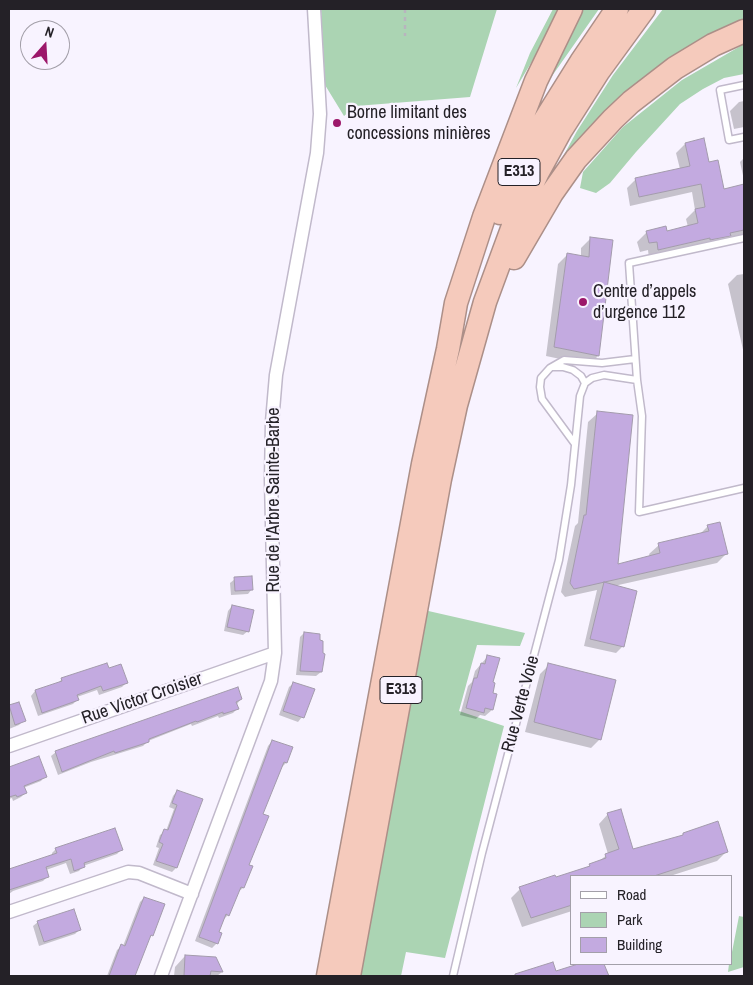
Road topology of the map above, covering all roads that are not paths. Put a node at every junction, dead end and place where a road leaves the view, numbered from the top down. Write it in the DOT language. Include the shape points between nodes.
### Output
graph roads {
  1 [pos="314,9"];
  2 [pos="571,9"];
  3 [pos="617,9"];
  4 [pos="644,9"];
  5 [pos="744,31"];
  6 [pos="744,85"];
  7 [pos="744,136"];
  8 [pos="744,238"];
  9 [pos="485,302"];
  10 [pos="448,349"];
  11 [pos="635,359"];
  12 [pos="550,368"];
  13 [pos="637,380"];
  14 [pos="584,384"];
  15 [pos="575,444"];
  16 [pos="744,488"];
  17 [pos="275,653"];
  18 [pos="9,746"];
  19 [pos="192,894"];
  20 [pos="9,912"];
  21 [pos="161,976"];
  22 [pos="328,976"];
  23 [pos="349,976"];
  24 [pos="453,976"];
  1 -- 17 [label="street, Rue de l'Arbre Sainte-Barbe" via="320,114 318,153 276,375 272,422"];
  2 -- 10 [label="highway" via="536,81 484,217 456,303"];
  3 -- 10 [label="highway, E313" via="541,126 506,199"];
  4 -- 9 [label="highway, E313" via="561,130 517,218"];
  5 -- 9 [label="highway" via="675,68 631,102 593,140 552,193 505,277"];
  6 -- 7 [label="lane" via="720,90 729,140"];
  8 -- 11 [label="lane" via="629,262"];
  9 -- 23 [label="highway, E313" via="456,405 440,479"];
  10 -- 22 [label="highway, E313" via="423,464"];
  11 -- 12 [label="lane" via="602,363 564,360"];
  11 -- 13 [label="lane"];
  12 -- 14 [label="lane" via="573,370"];
  12 -- 15 [label="lane" via="541,378 542,398"];
  13 -- 14 [label="lane" via="604,374"];
  13 -- 16 [label="lane" via="642,416 639,512"];
  14 -- 15 [label="lane, Rue Verte Voie"];
  15 -- 24 [label="lane, Rue Verte Voie" via="559,560"];
  17 -- 18 [label="street, Rue Victor Croisier"];
  17 -- 19 [label="street, Rue de l'Arbre Sainte-Barbe" via="272,680"];
  19 -- 20 [label="street" via="139,873 128,872"];
  19 -- 21 [label="street, Rue de l'Arbre Sainte-Barbe"];
}
